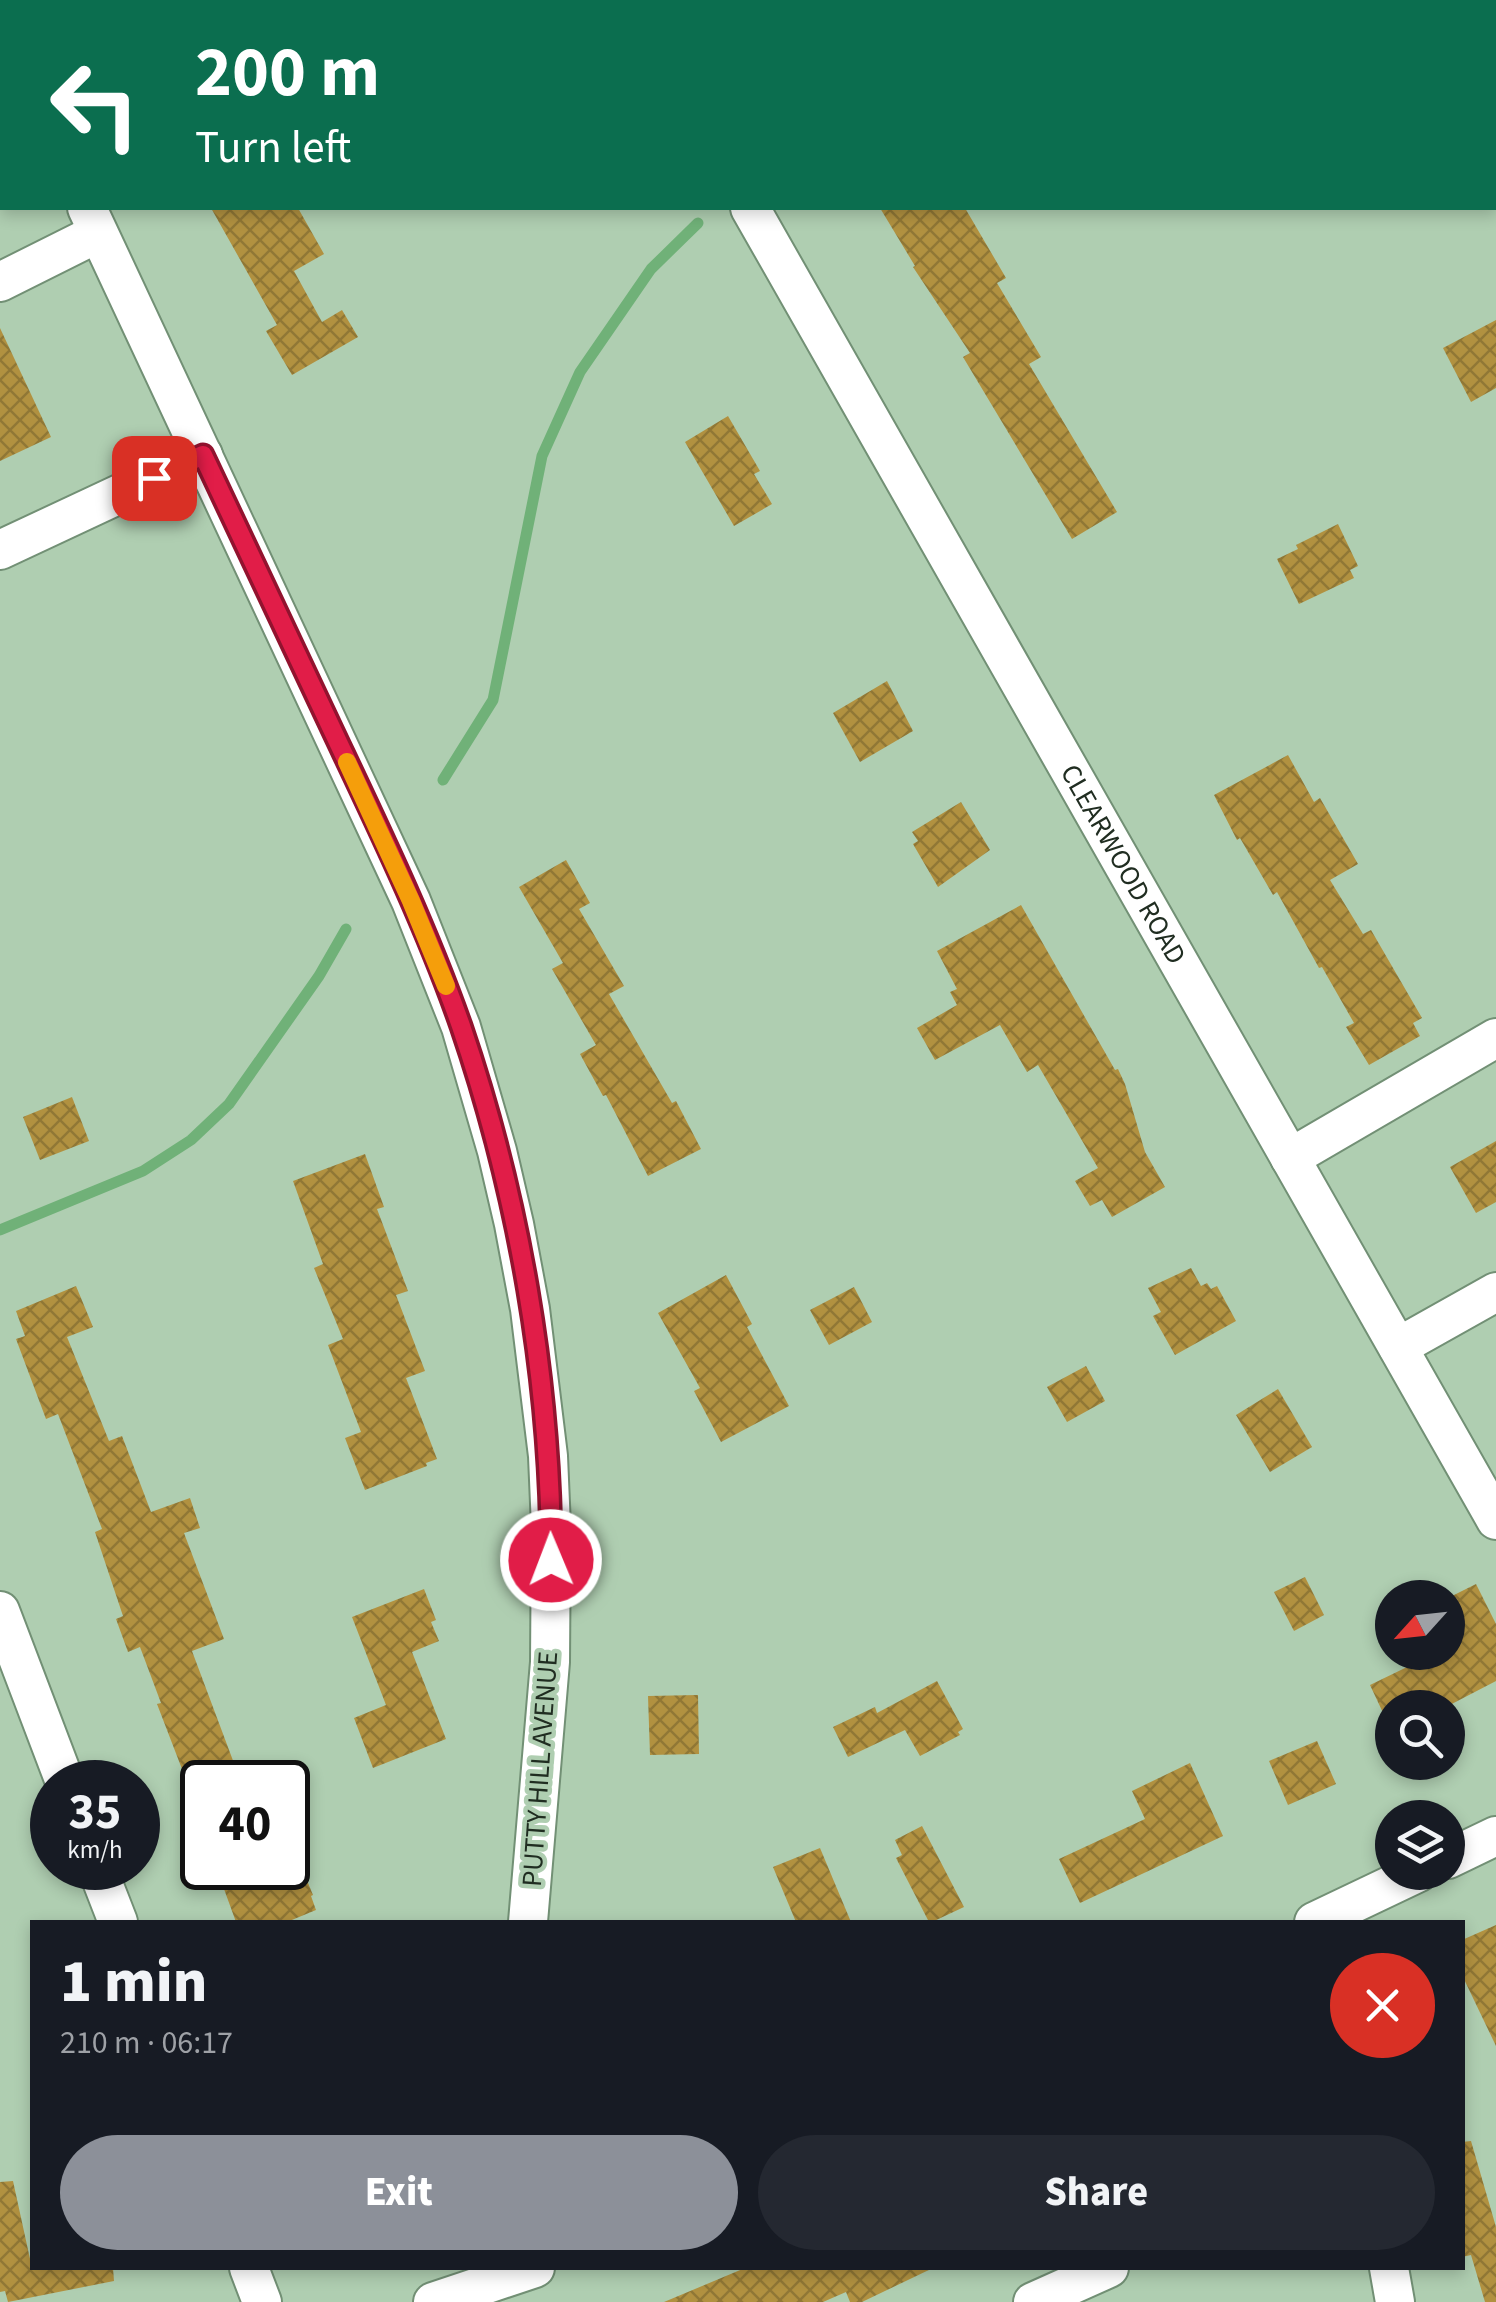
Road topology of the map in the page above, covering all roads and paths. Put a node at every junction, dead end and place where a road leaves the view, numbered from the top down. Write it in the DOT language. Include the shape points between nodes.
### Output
graph roads {
  1 [pos="751,210"];
  2 [pos="93,220"];
  3 [pos="0,282"];
  4 [pos="203,455"];
  5 [pos="0,550"];
  6 [pos="1496,1038"];
  7 [pos="1290,1158"];
  8 [pos="1496,1292"];
  9 [pos="1398,1346"];
  10 [pos="1496,1520"];
  11 [pos="0,1611"];
  12 [pos="57,1760"];
  13 [pos="1496,1836"];
  14 [pos="1465,1851"];
  15 [pos="106,1890"];
  16 [pos="1381,1890"];
  17 [pos="117,1920"];
  18 [pos="528,1920"];
  19 [pos="1318,1920"];
  20 [pos="250,2270"];
  21 [pos="530,2270"];
  22 [pos="536,2270"];
  23 [pos="1105,2270"];
  24 [pos="1389,2270"];
  25 [pos="262,2302"];
  26 [pos="432,2302"];
  27 [pos="543,2302"];
  28 [pos="1034,2302"];
  29 [pos="1395,2302"];
  1 -- 7 [label="street, CLEARWOOD ROAD"];
  2 -- 3 [label="street"];
  2 -- 4 [label="street, PUTTY HILL AVENUE"];
  4 -- 5 [label="street"];
  4 -- 18 [label="street, PUTTY HILL AVENUE" via="438,965 480,1087 514,1224 540,1385 551,1527 550,1662"];
  6 -- 7 [label="street"];
  7 -- 9 [label="street, CLEARWOOD ROAD"];
  8 -- 9 [label="street"];
  9 -- 10 [label="street, CLEARWOOD ROAD"];
  11 -- 12 [label="street"];
  13 -- 14 [label="street"];
  15 -- 17 [label="street"];
  16 -- 19 [label="street"];
  20 -- 25 [label="street"];
  21 -- 26 [label="street"];
  22 -- 27 [label="street"];
  23 -- 28 [label="street"];
  24 -- 29 [label="street"];
}
